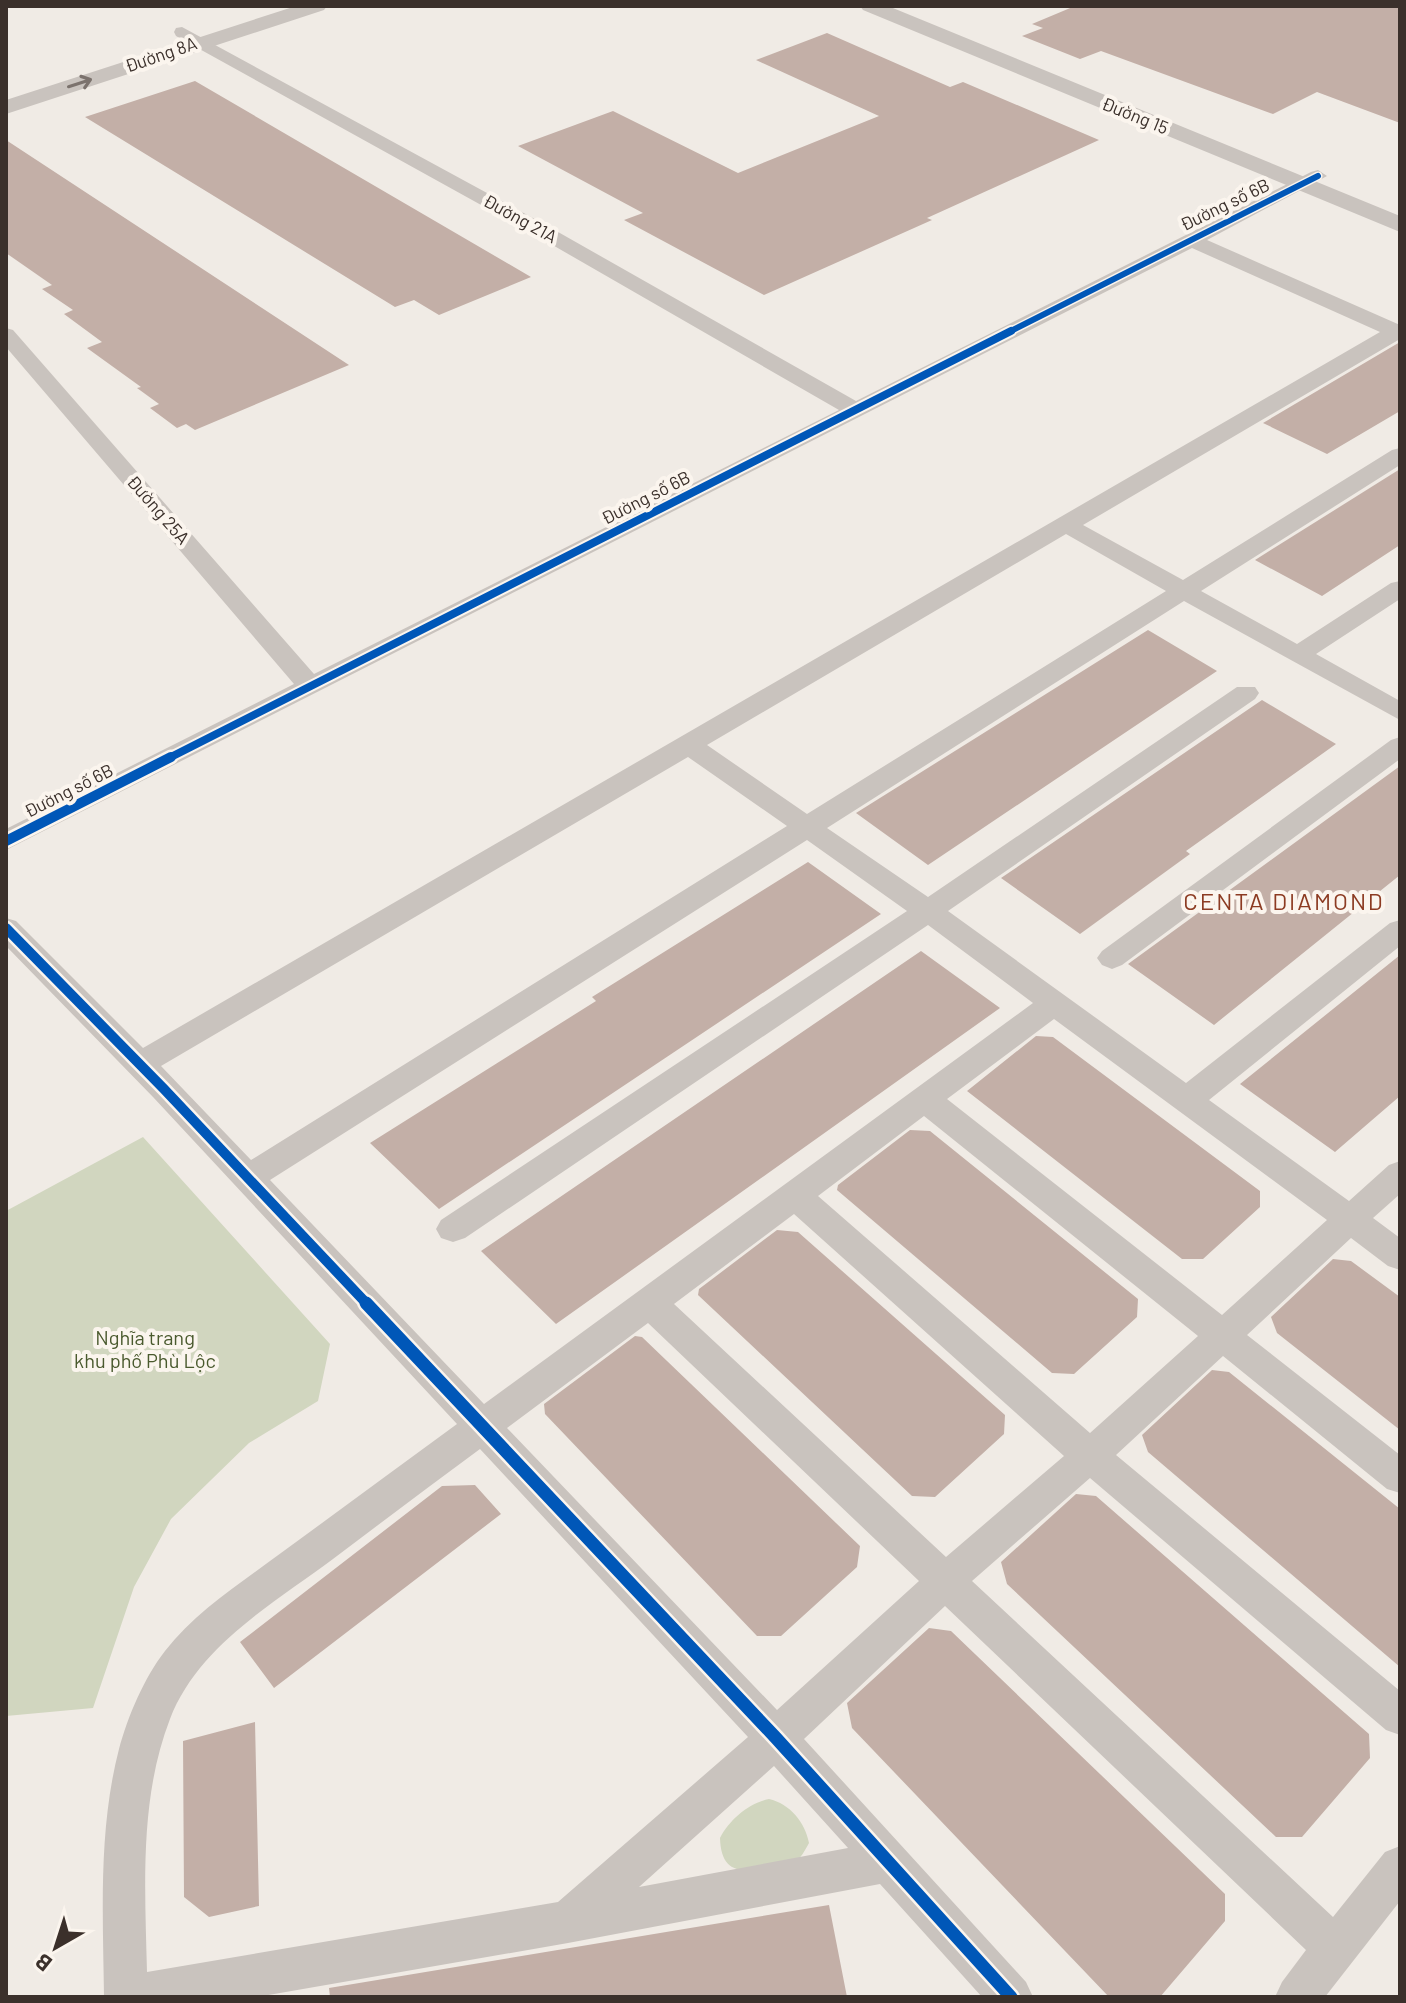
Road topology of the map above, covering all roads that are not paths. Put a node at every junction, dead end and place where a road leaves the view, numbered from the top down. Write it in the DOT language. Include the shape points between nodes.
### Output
graph roads {
  1 [pos="265,6"];
  2 [pos="317,6"];
  3 [pos="870,6"];
  4 [pos="903,6"];
  5 [pos="192,37"];
  6 [pos="6,88"];
  7 [pos="6,107"];
  8 [pos="1310,180"];
  9 [pos="1400,210"];
  10 [pos="1400,225"];
  11 [pos="1191,240"];
  12 [pos="1398,332"];
  13 [pos="6,334"];
  14 [pos="855,410"];
  15 [pos="1400,455"];
  16 [pos="1066,525"];
  17 [pos="1400,588"];
  18 [pos="1183,590"];
  19 [pos="1298,655"];
  20 [pos="310,686"];
  21 [pos="1246,693"];
  22 [pos="1400,712"];
  23 [pos="689,745"];
  24 [pos="1400,746"];
  25 [pos="809,827"];
  26 [pos="6,841"];
  27 [pos="928,911"];
  28 [pos="6,928"];
  29 [pos="1400,930"];
  30 [pos="1112,958"];
  31 [pos="1054,1003"];
  32 [pos="140,1064"];
  33 [pos="925,1099"];
  34 [pos="1187,1100"];
  35 [pos="1400,1174"];
  36 [pos="248,1178"];
  37 [pos="794,1194"];
  38 [pos="1349,1219"];
  39 [pos="453,1229"];
  40 [pos="1400,1256"];
  41 [pos="649,1302"];
  42 [pos="1221,1335"];
  43 [pos="484,1427"];
  44 [pos="1090,1456"];
  45 [pos="1400,1477"];
  46 [pos="945,1581"];
  47 [pos="1400,1716"];
  48 [pos="776,1738"];
  49 [pos="886,1862"];
  50 [pos="1400,1867"];
  51 [pos="568,1922"];
  52 [pos="1335,1948"];
  53 [pos="129,1997"];
  54 [pos="1011,1997"];
  55 [pos="1297,1997"];
  1 -- 5 [label="street, Đường 8A"];
  2 -- 5 [label="street, Đường 8A"];
  3 -- 8 [label="street, Đường 15"];
  4 -- 8 [label="street, Đường 15"];
  5 -- 6 [label="street, Đường 8A"];
  7 -- 5 [label="street, Đường 8A, one-way"];
  5 -- 14 [label="street, Đường 21A"];
  8 -- 9 [label="street, Đường 15"];
  8 -- 10 [label="street, Đường 15"];
  8 -- 11 [label="street, Đường số 6B"];
  11 -- 12 [label="street"];
  11 -- 14 [label="street, Đường số 6B"];
  12 -- 16 [label="street"];
  13 -- 20 [label="street, Đường 25A"];
  14 -- 20 [label="street, Đường số 6B"];
  15 -- 18 [label="street"];
  16 -- 18 [label="street"];
  16 -- 23 [label="street"];
  17 -- 19 [label="street"];
  18 -- 19 [label="street"];
  18 -- 25 [label="street"];
  19 -- 22 [label="street"];
  20 -- 26 [label="street, Đường số 6B"];
  21 -- 27 [label="street"];
  23 -- 25 [label="street"];
  23 -- 32 [label="street"];
  24 -- 30 [label="street"];
  25 -- 27 [label="street"];
  25 -- 36 [label="street"];
  27 -- 31 [label="street"];
  27 -- 39 [label="street"];
  28 -- 32 [label="street"];
  29 -- 34 [label="street"];
  31 -- 33 [label="street"];
  31 -- 34 [label="street"];
  32 -- 36 [label="street"];
  33 -- 37 [label="street"];
  33 -- 42 [label="street"];
  34 -- 38 [label="street"];
  35 -- 38 [label="street"];
  36 -- 43 [label="street"];
  37 -- 41 [label="street"];
  37 -- 44 [label="street"];
  38 -- 40 [label="street"];
  38 -- 42 [label="street"];
  41 -- 43 [label="street"];
  41 -- 46 [label="street"];
  42 -- 44 [label="street"];
  42 -- 45 [label="street"];
  43 -- 48 [label="street"];
  43 -- 53 [label="street" via="233,1611 197,1642 158,1697 128,1808"];
  44 -- 46 [label="street"];
  44 -- 47 [label="street"];
  46 -- 48 [label="street"];
  46 -- 52 [label="street"];
  48 -- 49 [label="street"];
  48 -- 51 [label="street"];
  49 -- 51 [label="street"];
  49 -- 54 [label="street"];
  50 -- 52 [label="street"];
  51 -- 53 [label="street"];
  52 -- 55 [label="street"];
}
